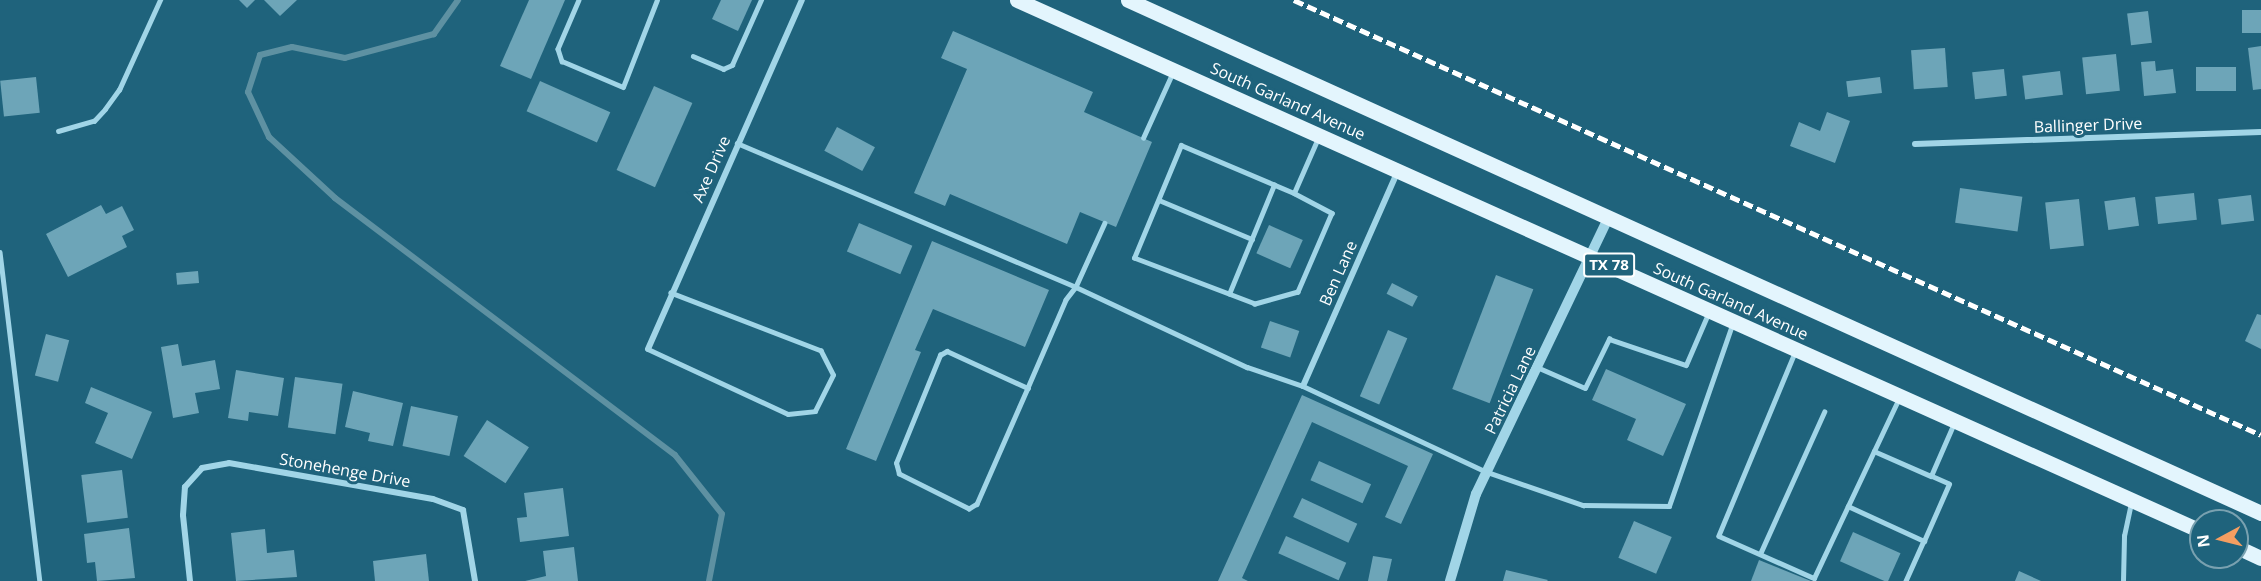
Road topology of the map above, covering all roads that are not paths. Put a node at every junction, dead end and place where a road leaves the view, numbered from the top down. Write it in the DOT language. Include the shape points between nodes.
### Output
graph roads {
  1 [pos="160,0"];
  2 [pos="579,0"];
  3 [pos="657,0"];
  4 [pos="761,0"];
  5 [pos="802,0"];
  6 [pos="1017,0"];
  7 [pos="1128,0"];
  8 [pos="693,56"];
  9 [pos="1174,70"];
  10 [pos="58,131"];
  11 [pos="2261,132"];
  12 [pos="1320,135"];
  13 [pos="1143,138"];
  14 [pos="737,143"];
  15 [pos="1915,144"];
  16 [pos="1398,170"];
  17 [pos="1274,185"];
  18 [pos="1294,193"];
  19 [pos="1159,200"];
  20 [pos="1609,217"];
  21 [pos="1105,223"];
  22 [pos="1252,239"];
  23 [pos="0,252"];
  24 [pos="1591,257"];
  25 [pos="1076,286"];
  26 [pos="671,293"];
  27 [pos="1229,294"];
  28 [pos="1709,311"];
  29 [pos="1733,322"];
  30 [pos="648,349"];
  31 [pos="1797,351"];
  32 [pos="1537,367"];
  33 [pos="1303,386"];
  34 [pos="1028,388"];
  35 [pos="1899,396"];
  36 [pos="1824,412"];
  37 [pos="1955,421"];
  38 [pos="1874,450"];
  39 [pos="1487,472"];
  40 [pos="1931,476"];
  41 [pos="2132,500"];
  42 [pos="1848,506"];
  43 [pos="2261,513"];
  44 [pos="2189,526"];
  45 [pos="1924,541"];
  46 [pos="1760,555"];
  47 [pos="1814,578"];
  48 [pos="40,581"];
  49 [pos="190,581"];
  50 [pos="475,581"];
  51 [pos="1450,581"];
  52 [pos="1820,581"];
  53 [pos="1906,581"];
  54 [pos="2123,581"];
  1 -- 10 [label="lane" via="119,90 105,109 94,121"];
  2 -- 3 [label="lane" via="558,50 562,61 623,87"];
  4 -- 8 [label="lane" via="732,65 723,69"];
  5 -- 14 [label="street, Axe Drive"];
  6 -- 9 [label="main road, South Garland Avenue / TX 78"];
  7 -- 20 [label="main road, South Garland Avenue / TX 78"];
  9 -- 12 [label="main road, South Garland Avenue / TX 78"];
  9 -- 13 [label="lane"];
  11 -- 15 [label="street, Ballinger Drive"];
  12 -- 16 [label="main road, South Garland Avenue / TX 78"];
  12 -- 18 [label="lane"];
  14 -- 25 [label="lane"];
  14 -- 26 [label="street, Axe Drive"];
  16 -- 24 [label="main road, South Garland Avenue / TX 78"];
  16 -- 33 [label="street, Ben Lane"];
  17 -- 18 [label="lane"];
  17 -- 19 [label="lane" via="1181,145"];
  17 -- 22 [label="lane"];
  18 -- 27 [label="lane" via="1332,213 1298,292 1255,304"];
  19 -- 22 [label="lane"];
  19 -- 27 [label="lane" via="1134,258"];
  20 -- 24 [label="street, Patricia Lane"];
  20 -- 43 [label="main road, South Garland Avenue / TX 78"];
  21 -- 25 [label="lane"];
  22 -- 27 [label="lane"];
  23 -- 48 [label="lane"];
  24 -- 28 [label="main road, South Garland Avenue / TX 78"];
  24 -- 32 [label="street, Patricia Lane"];
  25 -- 33 [label="lane" via="1247,367"];
  25 -- 34 [label="lane" via="1066,300"];
  26 -- 30 [label="street, Axe Drive"];
  26 -- 30 [label="lane" via="821,351 833,375 815,411 788,414"];
  28 -- 29 [label="main road, South Garland Avenue / TX 78"];
  28 -- 32 [label="lane" via="1686,365 1610,339 1585,388"];
  29 -- 31 [label="main road, South Garland Avenue / TX 78"];
  29 -- 39 [label="lane" via="1669,506 1583,505"];
  31 -- 35 [label="main road, South Garland Avenue / TX 78"];
  31 -- 46 [label="lane" via="1719,536"];
  32 -- 39 [label="street, Patricia Lane"];
  33 -- 39 [label="lane"];
  34 -- 34 [label="lane" via="977,504 969,509 899,474 897,463 940,355 947,351"];
  35 -- 37 [label="main road, South Garland Avenue / TX 78"];
  35 -- 38 [label="lane"];
  36 -- 46 [label="lane"];
  37 -- 40 [label="lane"];
  37 -- 41 [label="main road, South Garland Avenue / TX 78"];
  38 -- 40 [label="lane"];
  38 -- 42 [label="lane"];
  39 -- 51 [label="street, Patricia Lane"];
  40 -- 45 [label="lane" via="1949,484"];
  41 -- 44 [label="main road, South Garland Avenue / TX 78"];
  41 -- 54 [label="lane" via="2124,536"];
  42 -- 45 [label="lane"];
  42 -- 47 [label="lane"];
  45 -- 53 [label="lane"];
  46 -- 47 [label="lane"];
  47 -- 52 [label="lane"];
  49 -- 50 [label="street, Stonehenge Drive" via="183,515 185,487 202,468 229,463 433,499 464,510"];
}
